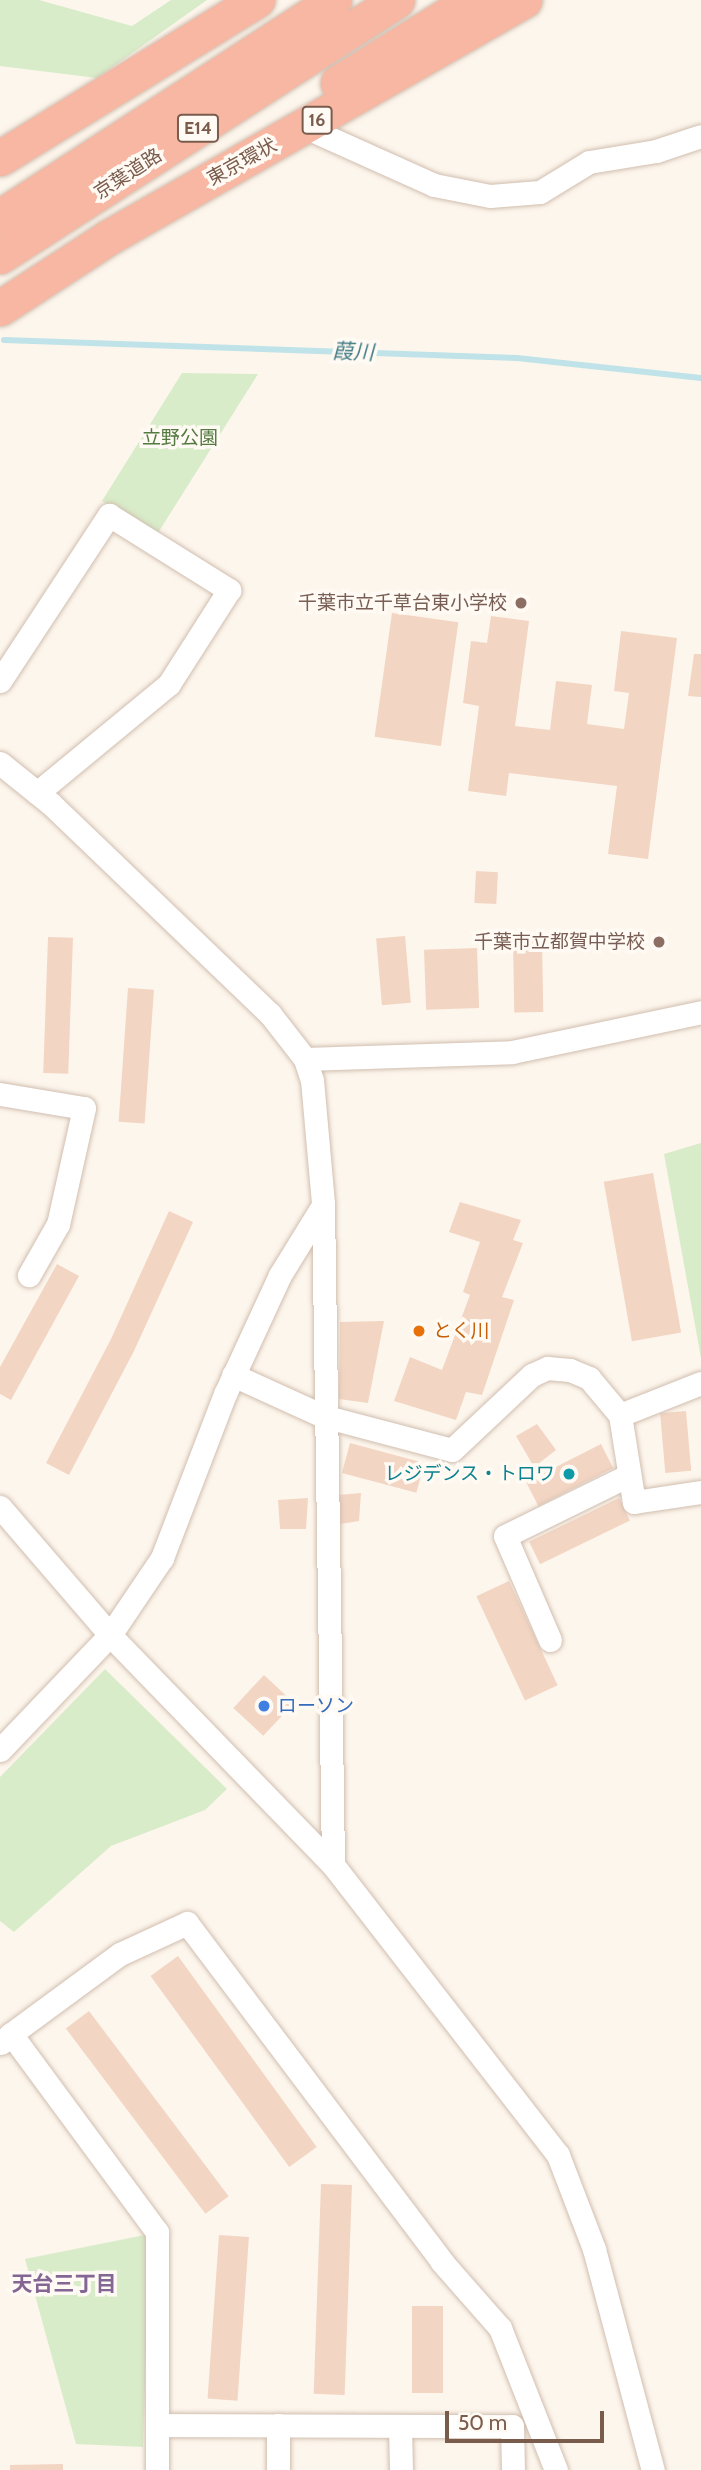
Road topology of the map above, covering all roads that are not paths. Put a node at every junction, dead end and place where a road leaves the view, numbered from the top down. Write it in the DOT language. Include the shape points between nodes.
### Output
graph roads {
  1 [pos="257,0"];
  2 [pos="334,0"];
  3 [pos="397,0"];
  4 [pos="524,0"];
  5 [pos="463,5"];
  6 [pos="305,127"];
  7 [pos="701,136"];
  8 [pos="0,158"];
  9 [pos="0,217"];
  10 [pos="108,237"];
  11 [pos="0,256"];
  12 [pos="0,308"];
  13 [pos="0,681"];
  14 [pos="0,763"];
  15 [pos="37,793"];
  16 [pos="701,1012"];
  17 [pos="305,1059"];
  18 [pos="0,1094"];
  19 [pos="323,1205"];
  20 [pos="29,1275"];
  21 [pos="233,1375"];
  22 [pos="701,1383"];
  23 [pos="620,1415"];
  24 [pos="323,1416"];
  25 [pos="627,1476"];
  26 [pos="701,1492"];
  27 [pos="0,1507"];
  28 [pos="110,1635"];
  29 [pos="550,1640"];
  30 [pos="0,1750"];
  31 [pos="333,1866"];
  32 [pos="6,2039"];
  33 [pos="158,2425"];
  34 [pos="278,2426"];
  35 [pos="400,2426"];
  36 [pos="157,2470"];
  37 [pos="278,2470"];
  38 [pos="401,2470"];
  39 [pos="513,2470"];
  40 [pos="556,2470"];
  41 [pos="653,2470"];
  1 -- 8 [label="highway"];
  2 -- 9 [label="highway, 京葉道路 / E14"];
  3 -- 11 [label="highway, 京葉道路 / E14"];
  4 -- 6 [label="highway, 東京環状 / 16"];
  5 -- 10 [label="highway" via="296,109"];
  6 -- 7 [label="street" via="434,185 490,196 540,192 589,162 656,151"];
  6 -- 10 [label="highway, 東京環状 / 16"];
  10 -- 12 [label="highway, 東京環状 / 16"];
  13 -- 15 [label="street" via="109,515 229,590 169,684"];
  14 -- 15 [label="street"];
  15 -- 17 [label="street" via="270,1014"];
  16 -- 17 [label="street" via="512,1052"];
  17 -- 19 [label="street" via="318,1105"];
  18 -- 20 [label="street" via="84,1108 58,1224"];
  19 -- 21 [label="street" via="280,1275"];
  19 -- 24 [label="street"];
  21 -- 24 [label="street"];
  21 -- 28 [label="street" via="182,1494 162,1558"];
  22 -- 23 [label="street"];
  23 -- 24 [label="street" via="589,1378 547,1368 532,1375 453,1450"];
  23 -- 25 [label="street"];
  24 -- 31 [label="street"];
  25 -- 26 [label="street" via="634,1503"];
  25 -- 29 [label="street" via="505,1536"];
  27 -- 28 [label="street"];
  28 -- 30 [label="street"];
  28 -- 31 [label="street"];
  31 -- 41 [label="street" via="558,2155 594,2249"];
  32 -- 33 [label="street" via="157,2232"];
  32 -- 40 [label="street" via="120,1954 187,1923 442,2262 500,2328"];
  33 -- 34 [label="street"];
  33 -- 36 [label="street"];
  34 -- 35 [label="street"];
  34 -- 37 [label="street"];
  35 -- 38 [label="street"];
  35 -- 39 [label="street" via="512,2426"];
}
